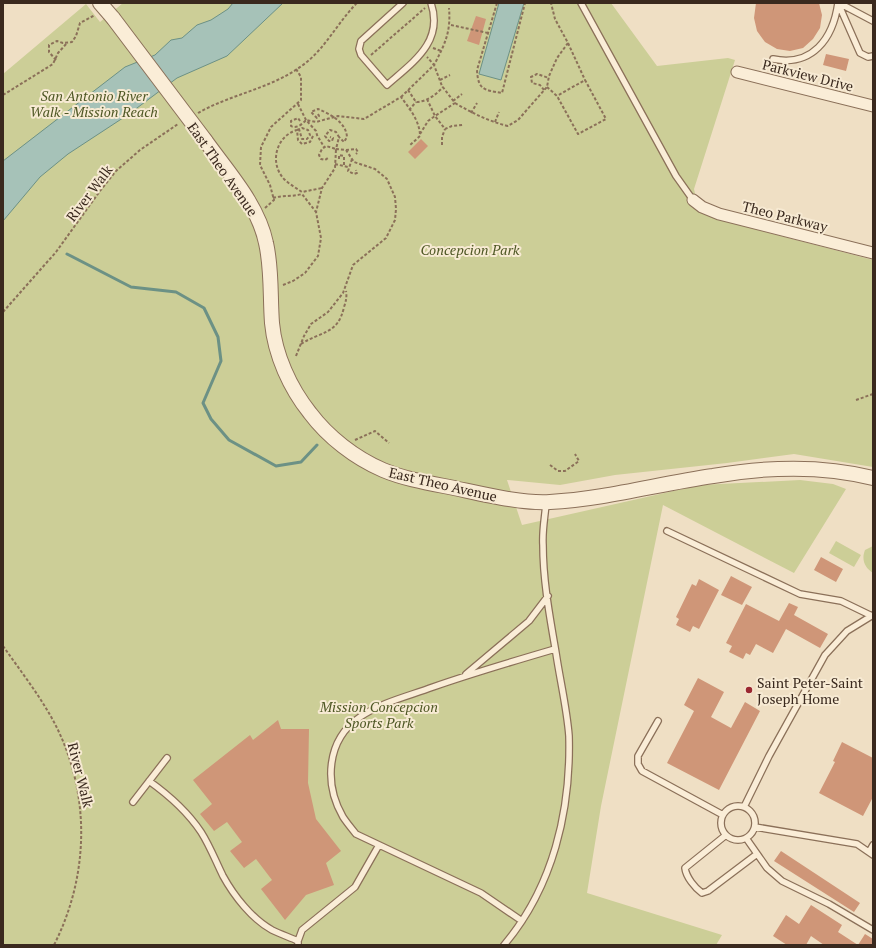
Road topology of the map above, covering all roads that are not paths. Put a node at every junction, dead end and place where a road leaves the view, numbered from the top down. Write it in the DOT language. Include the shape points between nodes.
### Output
graph roads {
  1 [pos="403,3"];
  2 [pos="431,3"];
  3 [pos="581,3"];
  4 [pos="838,3"];
  5 [pos="98,9"];
  6 [pos="873,21"];
  7 [pos="873,56"];
  8 [pos="773,60"];
  9 [pos="737,72"];
  10 [pos="873,106"];
  11 [pos="693,200"];
  12 [pos="873,253"];
  13 [pos="873,478"];
  14 [pos="546,502"];
  15 [pos="667,531"];
  16 [pos="548,596"];
  17 [pos="873,616"];
  18 [pos="555,649"];
  19 [pos="463,676"];
  20 [pos="658,721"];
  21 [pos="167,758"];
  22 [pos="149,781"];
  23 [pos="133,802"];
  24 [pos="744,807"];
  25 [pos="723,815"];
  26 [pos="755,827"];
  27 [pos="726,835"];
  28 [pos="746,838"];
  29 [pos="379,845"];
  30 [pos="873,845"];
  31 [pos="758,854"];
  32 [pos="871,854"];
  33 [pos="522,921"];
  34 [pos="873,930"];
  35 [pos="298,943"];
  36 [pos="504,945"];
  1 -- 2 [label="lane" via="361,41 359,48 387,85 421,55 427,46 435,20"];
  3 -- 11 [label="lane" via="676,176"];
  4 -- 6 [label="lane"];
  4 -- 7 [label="lane" via="860,53 868,57"];
  4 -- 8 [label="lane" via="834,25 820,46 798,60"];
  5 -- 14 [label="street, East Theo Avenue, bridge" via="113,18 205,140 256,214 266,242 272,324 282,364 310,413 331,436 355,455 390,473 504,498"];
  9 -- 10 [label="street, Parkview Drive"];
  11 -- 12 [label="street, Theo Parkway" via="718,214"];
  13 -- 14 [label="street, East Theo Avenue" via="796,469 755,470 572,501"];
  14 -- 16 [label="lane" via="543,545"];
  15 -- 17 [label="lane" via="800,594 841,601"];
  16 -- 18 [label="lane"];
  16 -- 19 [label="lane" via="529,621"];
  17 -- 24 [label="lane" via="847,631 825,655"];
  18 -- 19 [label="lane"];
  18 -- 33 [label="lane" via="568,736 568,788 557,847 544,884"];
  19 -- 29 [label="lane" via="378,706 346,730 334,750 330,777 343,817 356,834"];
  20 -- 25 [label="lane" via="638,756 638,764 642,771"];
  21 -- 22 [label="lane"];
  22 -- 23 [label="lane"];
  22 -- 35 [label="lane" via="176,801 188,814 202,833 224,877 238,898 272,930"];
  24 -- 25 [label="lane" via="732,808"];
  24 -- 26 [label="lane" via="754,819"];
  25 -- 27 [label="lane" via="722,829"];
  26 -- 28 [label="lane"];
  26 -- 32 [label="lane" via="857,844"];
  27 -- 28 [label="lane" via="739,840"];
  27 -- 31 [label="lane" via="685,868 686,874 702,893"];
  28 -- 31 [label="lane"];
  29 -- 33 [label="lane" via="481,894"];
  29 -- 35 [label="lane" via="355,887 302,930"];
  30 -- 32 [label="lane"];
  31 -- 34 [label="lane" via="782,881 829,904"];
  33 -- 36 [label="lane"];
}
